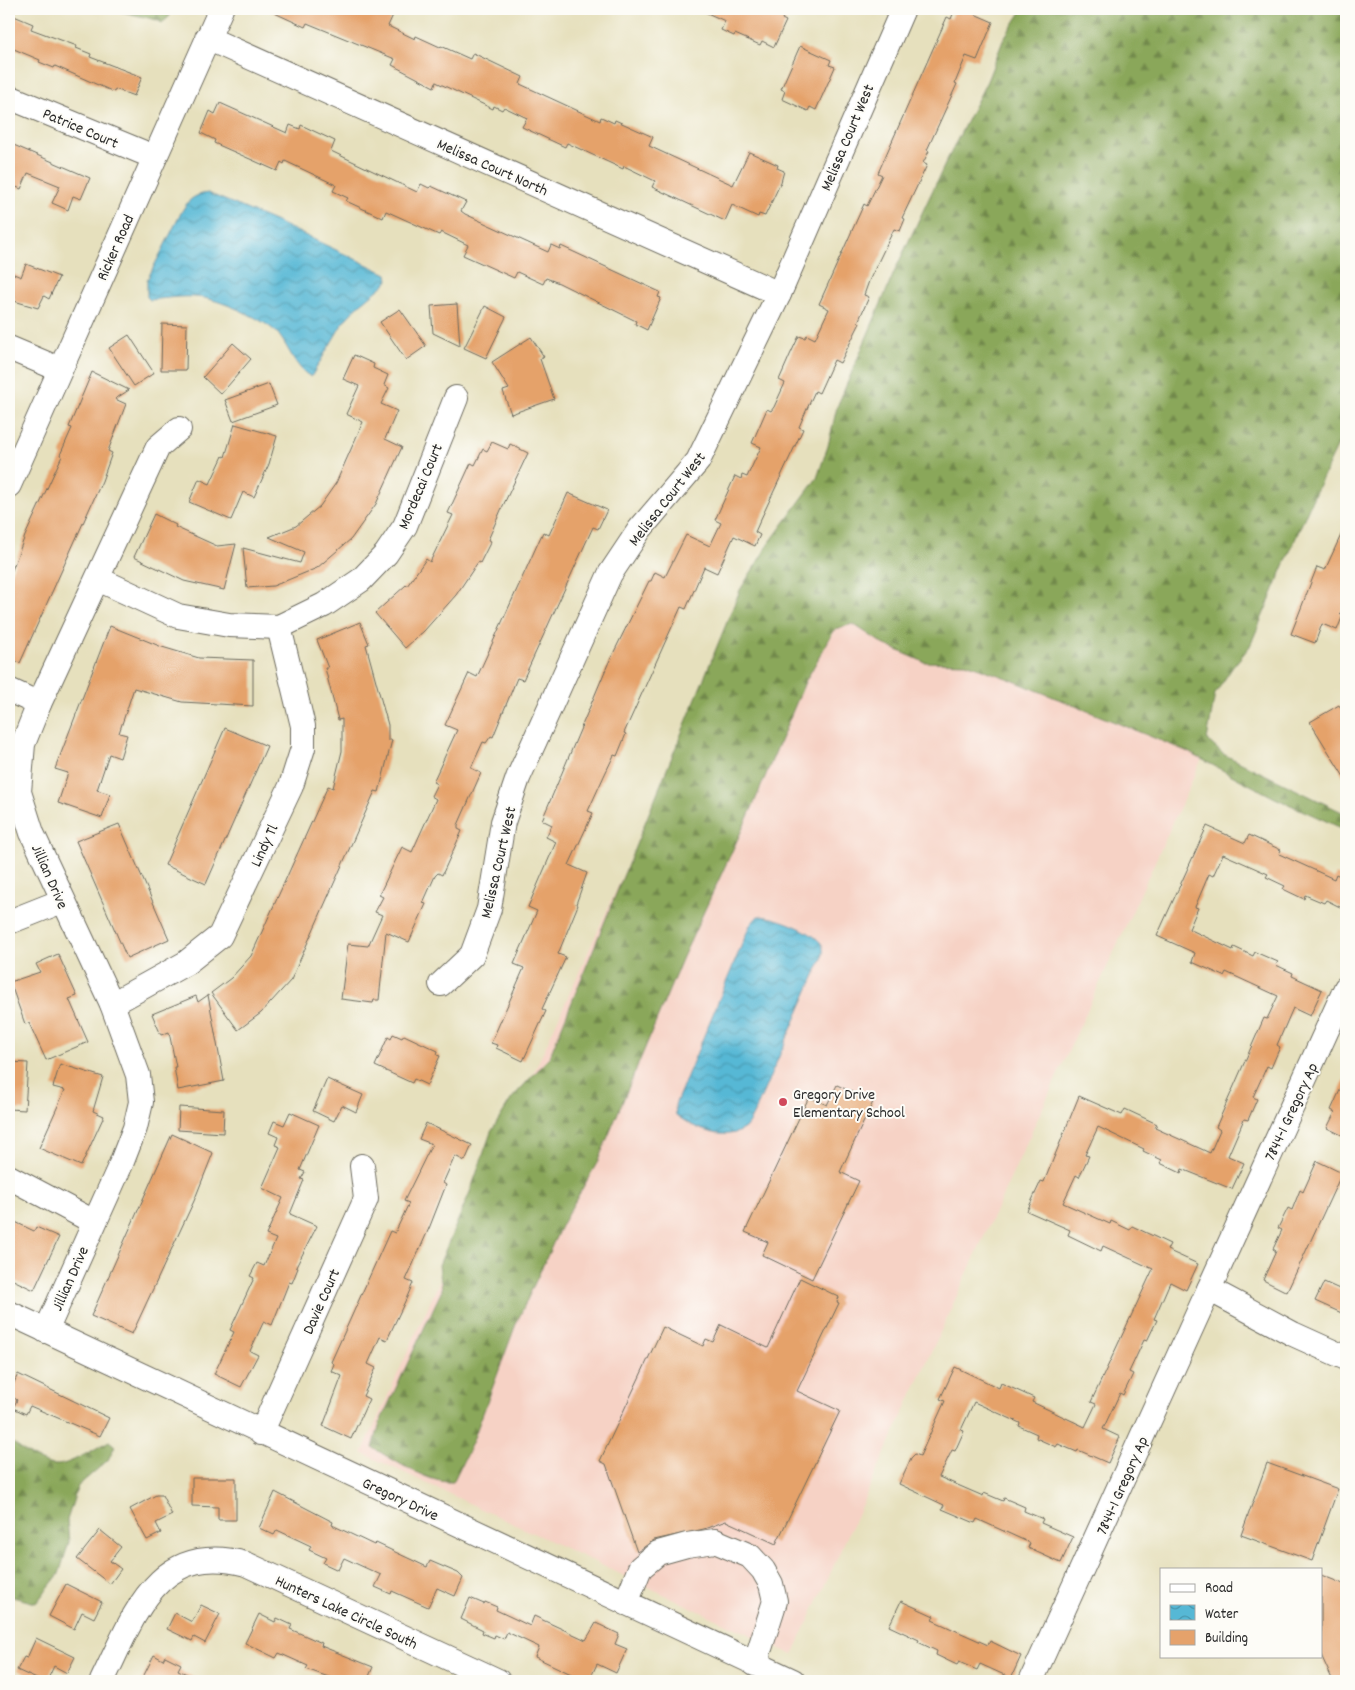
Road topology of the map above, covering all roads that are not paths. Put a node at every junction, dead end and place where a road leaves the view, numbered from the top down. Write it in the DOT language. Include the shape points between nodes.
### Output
graph roads {
  1 [pos="221,9"];
  2 [pos="898,10"];
  3 [pos="207,38"];
  4 [pos="9,97"];
  5 [pos="154,157"];
  6 [pos="778,294"];
  7 [pos="9,348"];
  8 [pos="60,369"];
  9 [pos="456,398"];
  10 [pos="179,429"];
  11 [pos="9,485"];
  12 [pos="98,579"];
  13 [pos="279,627"];
  14 [pos="9,690"];
  15 [pos="39,704"];
  16 [pos="62,901"];
  17 [pos="9,922"];
  18 [pos="441,984"];
  19 [pos="1346,988"];
  20 [pos="112,1004"];
  21 [pos="362,1166"];
  22 [pos="9,1177"];
  23 [pos="94,1222"];
  24 [pos="1209,1289"];
  25 [pos="9,1313"];
  26 [pos="46,1331"];
  27 [pos="1346,1358"];
  28 [pos="261,1433"];
  29 [pos="626,1603"];
  30 [pos="755,1664"];
  31 [pos="102,1681"];
  32 [pos="498,1681"];
  33 [pos="793,1681"];
  34 [pos="1031,1681"];
  1 -- 3 [label="street, Ricker Road"];
  2 -- 6 [label="street, Melissa Court West"];
  3 -- 5 [label="street, Ricker Road"];
  3 -- 6 [label="street, Melissa Court North"];
  4 -- 5 [label="street, Patrice Court"];
  5 -- 8 [label="street, Ricker Road"];
  6 -- 18 [label="street, Melissa Court West" via="698,461 640,529 610,574 518,778 504,822 489,910 472,955"];
  7 -- 8 [label="street"];
  8 -- 11 [label="street, Ricker Road"];
  9 -- 13 [label="street, Mordecai Court" via="405,526 386,554 361,580 332,600"];
  10 -- 12 [label="street, Jillian Drive" via="158,447"];
  12 -- 13 [label="street, Mordecai Court" via="178,616 229,625"];
  12 -- 15 [label="street, Jillian Drive"];
  13 -- 20 [label="street, Lindy Tl" via="303,726 302,748 291,786 220,936 186,963"];
  14 -- 15 [label="street"];
  15 -- 16 [label="street, Jillian Drive" via="23,744 19,792 32,833"];
  16 -- 17 [label="street"];
  16 -- 20 [label="street, Jillian Drive"];
  19 -- 24 [label="street, 7844-1 Gregory Ap"];
  20 -- 23 [label="street, Jillian Drive" via="138,1075 141,1102 135,1128"];
  21 -- 28 [label="street, Davie Court" via="366,1199"];
  22 -- 23 [label="street"];
  23 -- 26 [label="street, Jillian Drive"];
  24 -- 27 [label="street" via="1292,1334"];
  24 -- 34 [label="street, 7844-1 Gregory Ap"];
  25 -- 26 [label="street, Gregory Drive"];
  26 -- 28 [label="street, Gregory Drive"];
  28 -- 29 [label="street, Gregory Drive"];
  29 -- 30 [label="street, Gregory Drive"];
  29 -- 30 [label="street" via="640,1568 658,1553 715,1541 750,1556 763,1570 775,1601"];
  30 -- 33 [label="street, Gregory Drive"];
  31 -- 32 [label="street, Hunters Lake Circle South" via="140,1604 154,1585 175,1569 215,1559 246,1564"];
}
